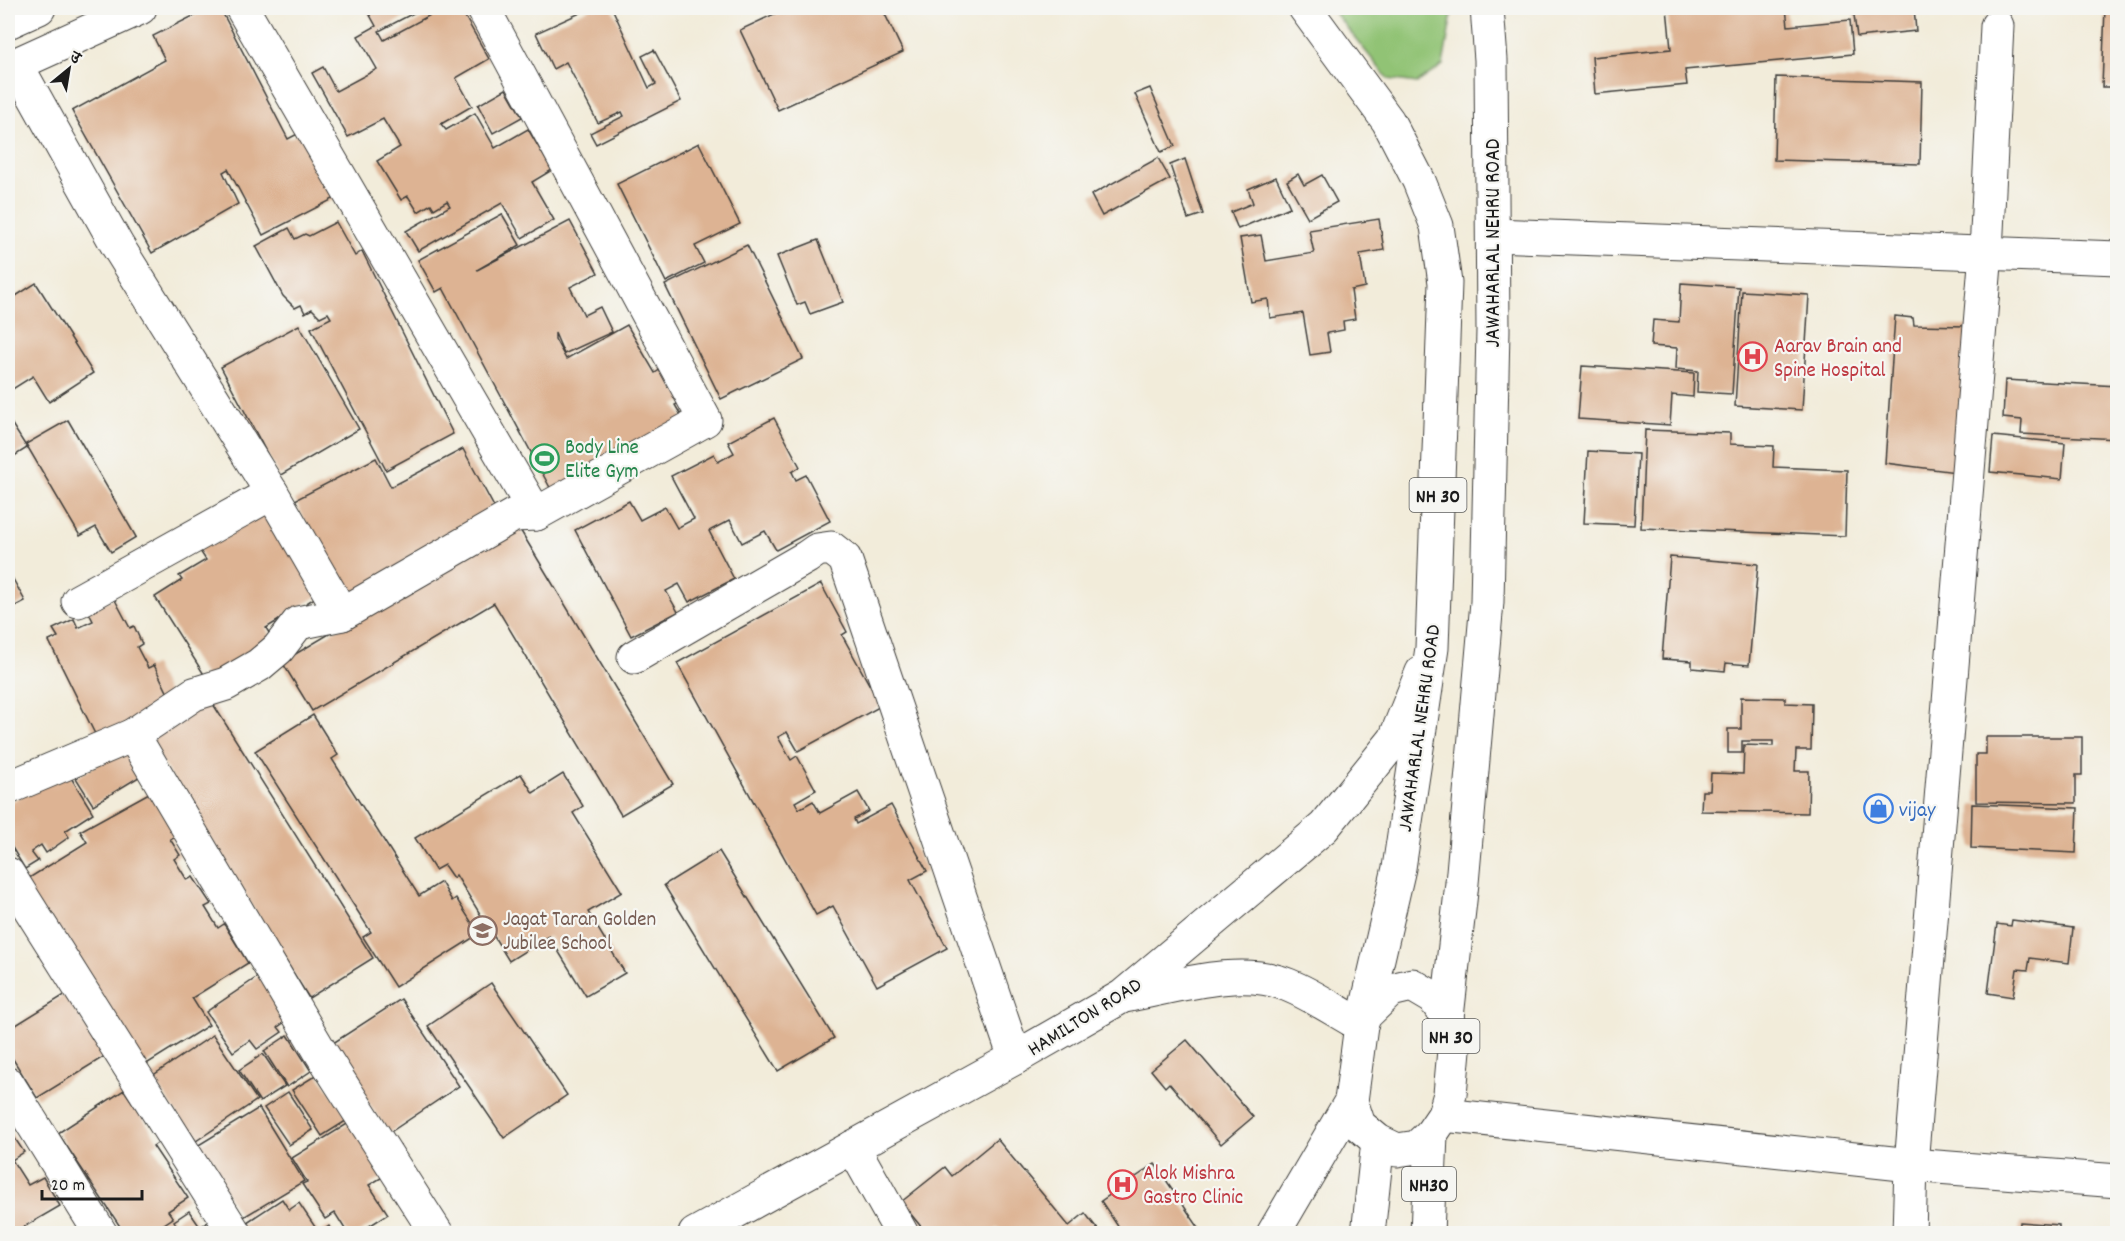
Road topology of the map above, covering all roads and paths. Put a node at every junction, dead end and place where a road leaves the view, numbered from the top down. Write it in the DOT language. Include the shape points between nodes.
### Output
graph roads {
  1 [pos="39,8"];
  2 [pos="140,8"];
  3 [pos="242,8"];
  4 [pos="483,8"];
  5 [pos="1305,8"];
  6 [pos="1487,8"];
  7 [pos="8,22"];
  8 [pos="1996,26"];
  9 [pos="12,66"];
  10 [pos="1493,235"];
  11 [pos="1986,252"];
  12 [pos="2118,258"];
  13 [pos="272,493"];
  14 [pos="536,514"];
  15 [pos="78,601"];
  16 [pos="342,615"];
  17 [pos="1432,648"];
  18 [pos="634,657"];
  19 [pos="134,735"];
  20 [pos="8,788"];
  21 [pos="8,874"];
  22 [pos="1123,996"];
  23 [pos="1447,1017"];
  24 [pos="1363,1020"];
  25 [pos="1015,1058"];
  26 [pos="8,1084"];
  27 [pos="1351,1101"];
  28 [pos="1437,1124"];
  29 [pos="1378,1142"];
  30 [pos="853,1147"];
  31 [pos="1911,1165"];
  32 [pos="2118,1181"];
  33 [pos="101,1233"];
  34 [pos="235,1233"];
  35 [pos="437,1233"];
  36 [pos="695,1233"];
  37 [pos="902,1233"];
  38 [pos="1273,1233"];
  39 [pos="1368,1233"];
  40 [pos="1426,1233"];
  41 [pos="1909,1233"];
  1 -- 7 [label="main road"];
  2 -- 9 [label="main road"];
  3 -- 14 [label="main road"];
  4 -- 14 [label="main road" via="705,420"];
  5 -- 17 [label="main road, JAWAHARLAL NEHRU ROAD / NH 30" via="1388,121 1437,226 1445,283"];
  6 -- 10 [label="main road, JAWAHARLAL NEHRU ROAD / NH 30"];
  8 -- 11 [label="main road"];
  9 -- 13 [label="main road"];
  10 -- 11 [label="main road"];
  10 -- 23 [label="main road, JAWAHARLAL NEHRU ROAD / NH 30" via="1487,602"];
  11 -- 12 [label="main road"];
  11 -- 31 [label="main road"];
  13 -- 15 [label="main road"];
  13 -- 16 [label="main road"];
  14 -- 16 [label="main road" via="514,515"];
  16 -- 19 [label="main road" via="298,623 278,650 259,665 226,684 194,694"];
  17 -- 22 [label="main road, HAMILTON ROAD" via="1395,739 1324,827"];
  17 -- 24 [label="main road, JAWAHARLAL NEHRU ROAD / NH 30" via="1399,868"];
  18 -- 25 [label="main road" via="817,550 831,548 845,560"];
  19 -- 20 [label="main road"];
  19 -- 35 [label="main road" via="320,1051"];
  21 -- 34 [label="main road"];
  22 -- 24 [label="main road" via="1230,976 1265,978"];
  22 -- 25 [label="main road, HAMILTON ROAD"];
  23 -- 24 [label="main road, JAWAHARLAL NEHRU ROAD / NH 30" via="1434,998 1412,986 1391,990"];
  23 -- 28 [label="main road, JAWAHARLAL NEHRU ROAD / NH 30" via="1454,1050 1450,1094"];
  24 -- 27 [label="main road, JAWAHARLAL NEHRU ROAD / NH 30"];
  25 -- 30 [label="main road, HAMILTON ROAD"];
  26 -- 33 [label="main road"];
  27 -- 29 [label="main road" via="1359,1125"];
  27 -- 38 [label="main road"];
  28 -- 29 [label="main road" via="1417,1147 1396,1150"];
  28 -- 31 [label="main road"];
  28 -- 40 [label="main road, JAWAHARLAL NEHRU ROAD / NH30"];
  29 -- 39 [label="main road, NH30"];
  30 -- 36 [label="main road, HAMILTON ROAD"];
  30 -- 37 [label="main road"];
  31 -- 32 [label="main road"];
  31 -- 41 [label="main road"];
}
